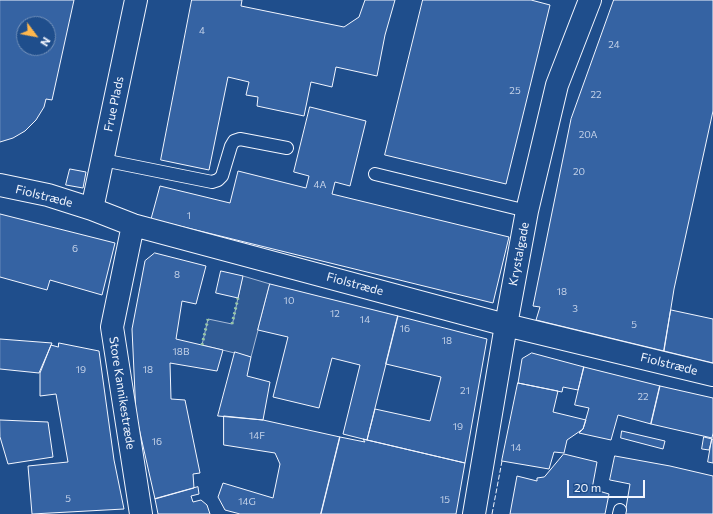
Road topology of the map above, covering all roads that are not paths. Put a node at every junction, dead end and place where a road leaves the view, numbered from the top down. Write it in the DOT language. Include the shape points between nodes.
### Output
graph roads {
  1 [pos="136,0"];
  2 [pos="590,0"];
  3 [pos="287,148"];
  4 [pos="103,160"];
  5 [pos="375,174"];
  6 [pos="0,185"];
  7 [pos="92,209"];
  8 [pos="527,211"];
  9 [pos="133,225"];
  10 [pos="506,325"];
  11 [pos="713,375"];
  12 [pos="141,514"];
  13 [pos="474,514"];
  1 -- 4 [label="street, Frue Plads"];
  2 -- 8 [label="street, Krystalgade" via="557,85"];
  3 -- 4 [label="lane" via="240,139 234,141 222,176 212,182"];
  4 -- 7 [label="street, Frue Plads"];
  5 -- 8 [label="lane"];
  6 -- 7 [label="street, Fiolstræde" via="48,195"];
  7 -- 9 [label="street, Fiolstræde"];
  8 -- 10 [label="street, Krystalgade"];
  9 -- 10 [label="street, Fiolstræde"];
  9 -- 12 [label="street, Store Kannikestræde" via="112,327"];
  10 -- 11 [label="street, Fiolstræde"];
  10 -- 13 [label="street, Krystalgade"];
}
